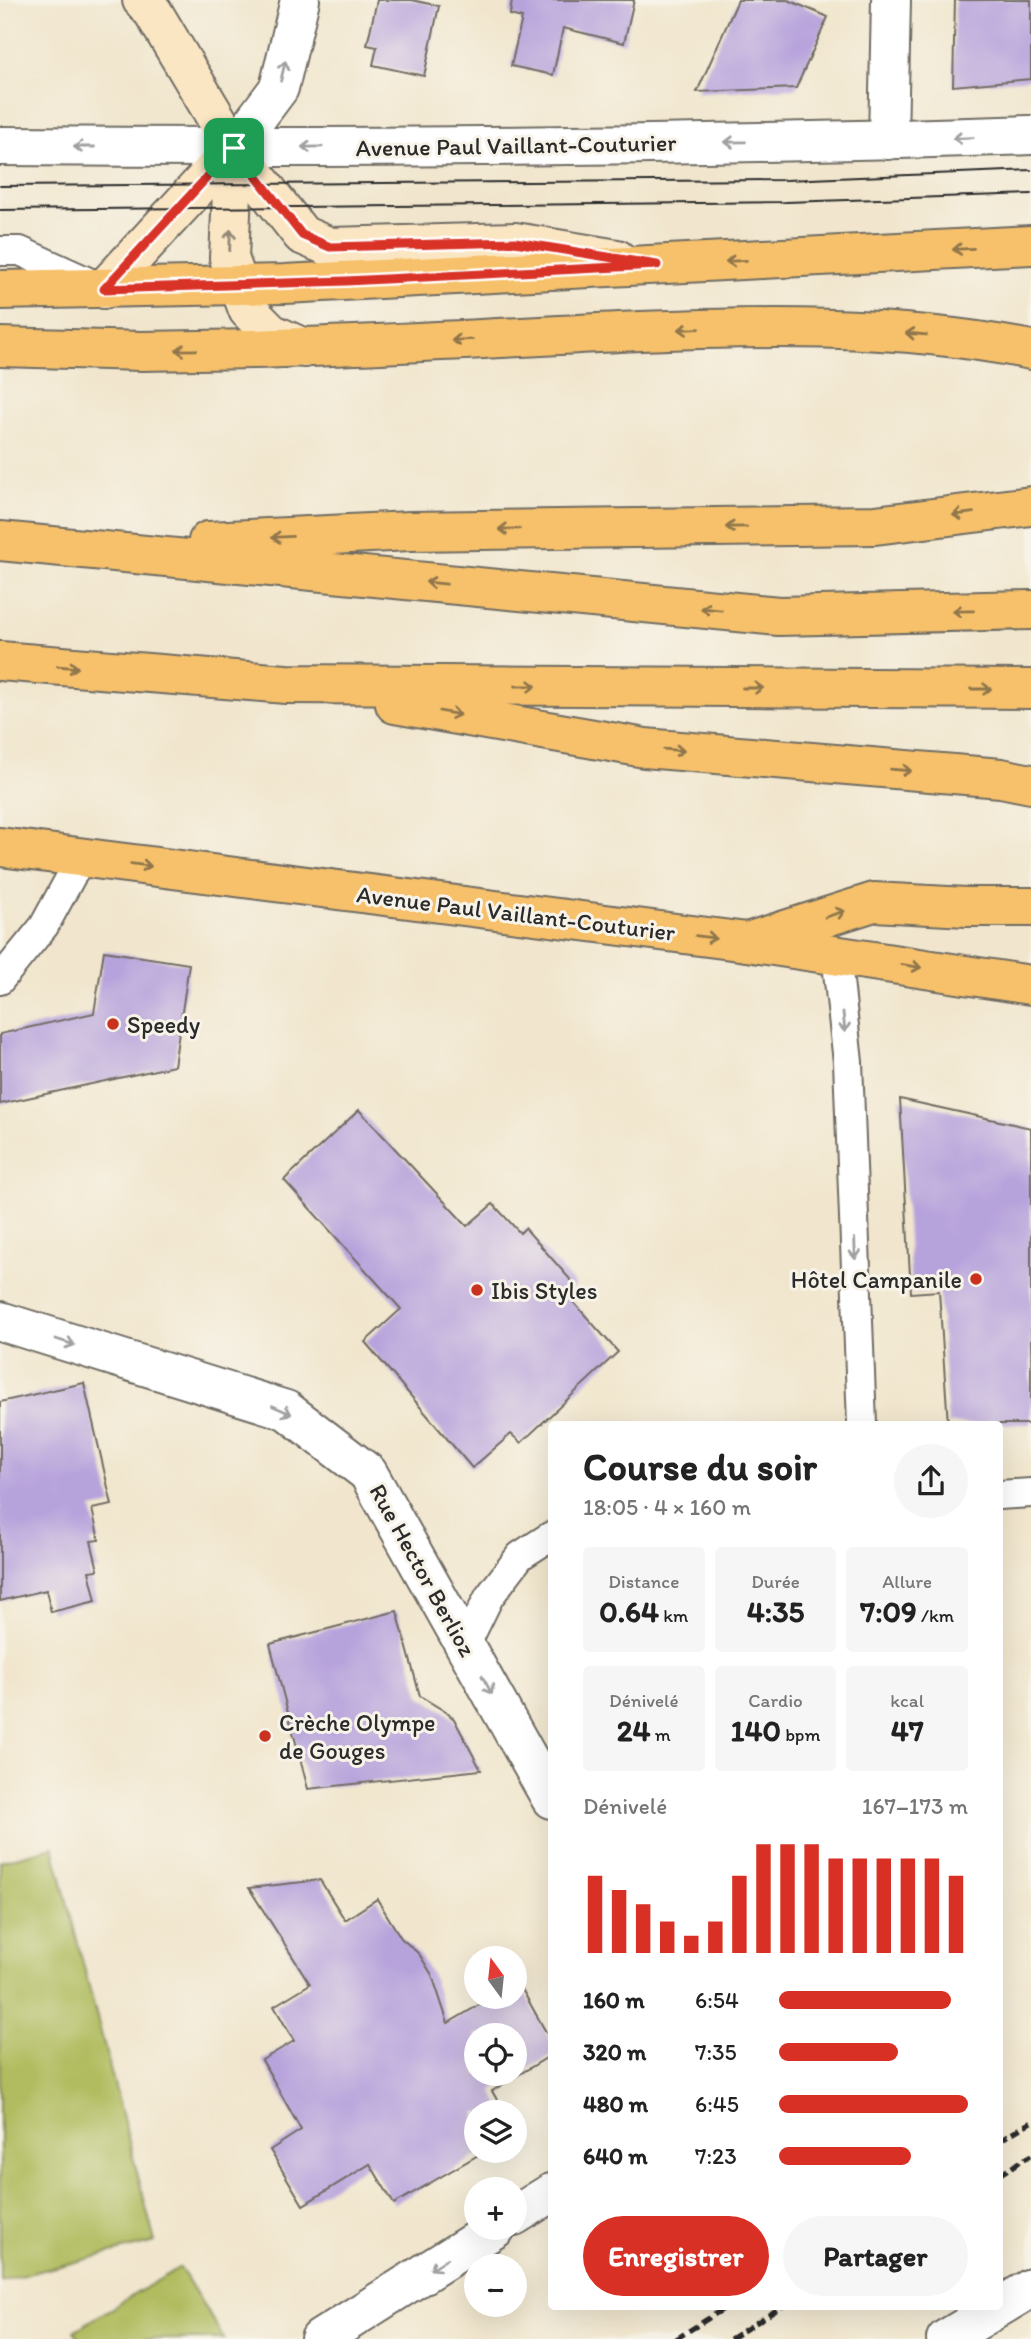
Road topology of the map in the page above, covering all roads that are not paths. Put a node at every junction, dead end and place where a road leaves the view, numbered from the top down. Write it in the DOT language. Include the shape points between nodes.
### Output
graph roads {
  1 [pos="142,0"];
  2 [pos="300,0"];
  3 [pos="891,0"];
  4 [pos="1031,135"];
  5 [pos="888,140"];
  6 [pos="0,146"];
  7 [pos="234,148"];
  8 [pos="1031,245"];
  9 [pos="0,251"];
  10 [pos="657,265"];
  11 [pos="240,286"];
  12 [pos="104,289"];
  13 [pos="0,290"];
  14 [pos="0,347"];
  15 [pos="304,348"];
  16 [pos="1031,350"];
  17 [pos="1031,506"];
  18 [pos="0,541"];
  19 [pos="76,548"];
  20 [pos="1031,610"];
  21 [pos="0,662"];
  22 [pos="286,684"];
  23 [pos="1031,689"];
  24 [pos="1031,784"];
  25 [pos="0,847"];
  26 [pos="80,858"];
  27 [pos="1031,907"];
  28 [pos="747,942"];
  29 [pos="836,954"];
  30 [pos="0,980"];
  31 [pos="1031,985"];
  32 [pos="0,1321"];
  33 [pos="862,1421"];
  34 [pos="1031,1493"];
  35 [pos="1003,1495"];
  36 [pos="548,1538"];
  37 [pos="465,1646"];
  38 [pos="548,1794"];
  39 [pos="548,2195"];
  40 [pos="527,2208"];
  41 [pos="477,2240"];
  42 [pos="1031,2288"];
  43 [pos="1003,2305"];
  44 [pos="994,2310"];
  45 [pos="320,2339"];
  46 [pos="946,2339"];
  1 -- 7 [label="street"];
  7 -- 2 [label="street, one-way" via="279,88"];
  3 -- 5 [label="street"];
  4 -- 5 [label="street, Avenue Paul Vaillant-Couturier, one-way"];
  5 -- 7 [label="street, Avenue Paul Vaillant-Couturier, one-way"];
  7 -- 6 [label="street, Avenue Paul Vaillant-Couturier, one-way"];
  7 -- 10 [label="street" via="302,235 330,247 515,242"];
  11 -- 7 [label="street, one-way" via="229,258"];
  7 -- 12 [label="street"];
  8 -- 10 [label="main road, one-way"];
  9 -- 12 [label="lane" via="20,251"];
  10 -- 11 [label="main road"];
  11 -- 12 [label="main road"];
  11 -- 15 [label="street" via="248,310 271,332"];
  12 -- 13 [label="main road"];
  15 -- 14 [label="main road, one-way" via="142,351"];
  16 -- 15 [label="main road, one-way" via="852,328 727,328"];
  17 -- 19 [label="main road, one-way" via="875,525 410,531"];
  18 -- 19 [label="main road"];
  20 -- 19 [label="main road, one-way" via="779,616"];
  21 -- 22 [label="main road, one-way"];
  22 -- 23 [label="main road, one-way"];
  22 -- 24 [label="main road, one-way" via="645,748"];
  25 -- 26 [label="main road, Avenue Paul Vaillant-Couturier"];
  26 -- 28 [label="main road, Avenue Paul Vaillant-Couturier, one-way"];
  26 -- 30 [label="lane" via="44,926"];
  28 -- 27 [label="main road, one-way" via="874,902"];
  28 -- 29 [label="main road, Avenue Paul Vaillant-Couturier"];
  29 -- 31 [label="main road, Avenue Paul Vaillant-Couturier, one-way"];
  29 -- 33 [label="lane, one-way" via="848,1062"];
  32 -- 37 [label="street, Rue Hector Berlioz, one-way" via="286,1410 368,1473"];
  34 -- 35 [label="lane"];
  36 -- 37 [label="lane" via="520,1556 489,1597"];
  37 -- 38 [label="street, Rue Hector Berlioz, one-way"];
  39 -- 40 [label="street"];
  41 -- 45 [label="street, one-way"];
  42 -- 43 [label="street"];
  44 -- 46 [label="street"];
}
